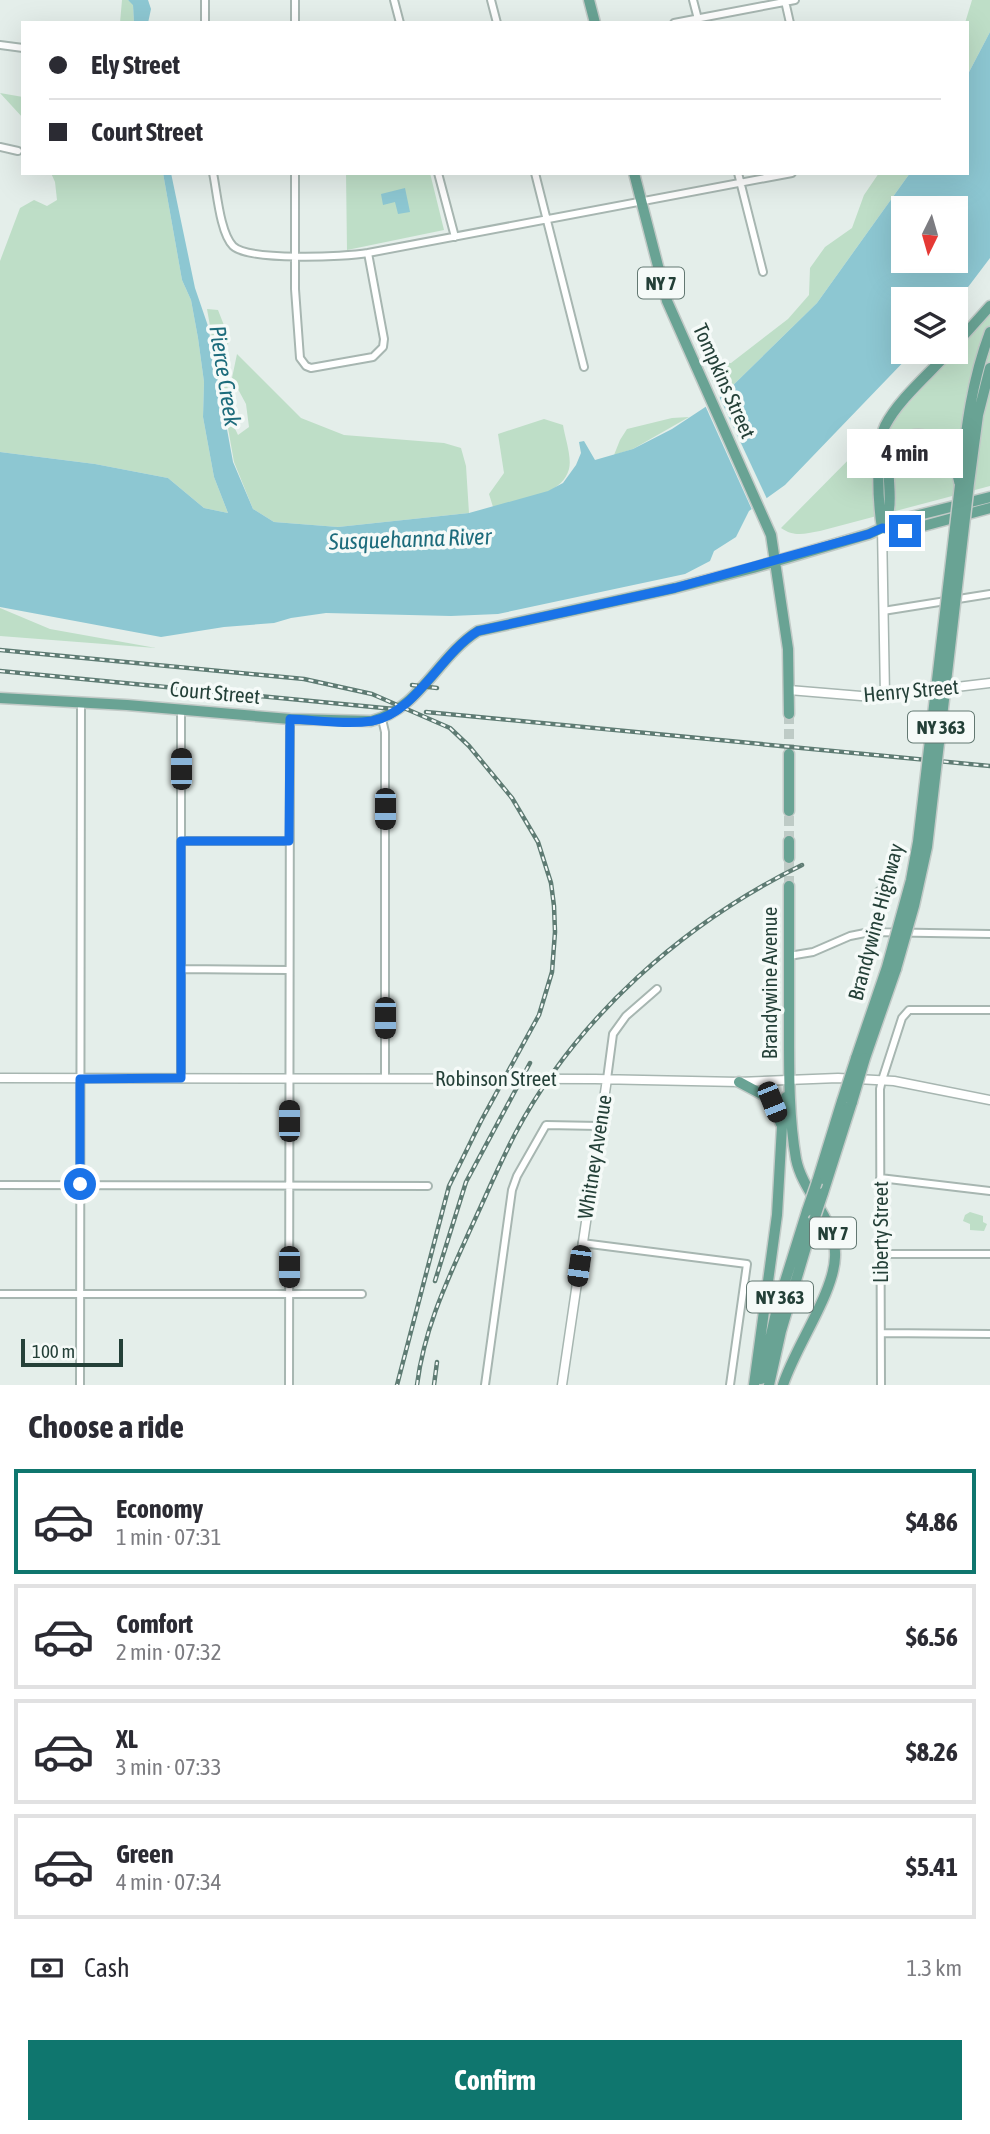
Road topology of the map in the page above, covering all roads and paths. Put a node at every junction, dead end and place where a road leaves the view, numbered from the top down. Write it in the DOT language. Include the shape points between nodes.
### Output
graph roads {
  1 [pos="205,0"];
  2 [pos="295,0"];
  3 [pos="394,0"];
  4 [pos="491,0"];
  5 [pos="589,0"];
  6 [pos="693,0"];
  7 [pos="795,0"];
  8 [pos="785,1"];
  9 [pos="205,21"];
  10 [pos="295,21"];
  11 [pos="399,21"];
  12 [pos="496,21"];
  13 [pos="594,21"];
  14 [pos="698,21"];
  15 [pos="790,21"];
  16 [pos="0,45"];
  17 [pos="21,48"];
  18 [pos="0,147"];
  19 [pos="18,151"];
  20 [pos="213,175"];
  21 [pos="295,175"];
  22 [pos="439,175"];
  23 [pos="535,175"];
  24 [pos="634,175"];
  25 [pos="738,175"];
  26 [pos="780,175"];
  27 [pos="740,182"];
  28 [pos="641,201"];
  29 [pos="546,220"];
  30 [pos="455,237"];
  31 [pos="368,253"];
  32 [pos="296,255"];
  33 [pos="762,272"];
  34 [pos="990,306"];
  35 [pos="968,331"];
  36 [pos="990,332"];
  37 [pos="938,364"];
  38 [pos="584,367"];
  39 [pos="990,368"];
  40 [pos="990,385"];
  41 [pos="974,440"];
  42 [pos="965,484"];
  43 [pos="990,497"];
  44 [pos="990,508"];
  45 [pos="882,528"];
  46 [pos="777,561"];
  47 [pos="990,594"];
  48 [pos="883,611"];
  49 [pos="990,682"];
  50 [pos="789,690"];
  51 [pos="885,696"];
  52 [pos="0,698"];
  53 [pos="81,702"];
  54 [pos="181,709"];
  55 [pos="789,714"];
  56 [pos="290,719"];
  57 [pos="382,719"];
  58 [pos="789,754"];
  59 [pos="789,811"];
  60 [pos="181,841"];
  61 [pos="289,841"];
  62 [pos="789,841"];
  63 [pos="789,858"];
  64 [pos="789,886"];
  65 [pos="879,891"];
  66 [pos="881,932"];
  67 [pos="990,934"];
  68 [pos="789,957"];
  69 [pos="181,969"];
  70 [pos="289,970"];
  71 [pos="657,989"];
  72 [pos="990,1010"];
  73 [pos="181,1078"];
  74 [pos="0,1079"];
  75 [pos="80,1079"];
  76 [pos="289,1079"];
  77 [pos="385,1079"];
  78 [pos="607,1079"];
  79 [pos="789,1079"];
  80 [pos="882,1080"];
  81 [pos="739,1082"];
  82 [pos="990,1100"];
  83 [pos="847,1102"];
  84 [pos="600,1126"];
  85 [pos="782,1126"];
  86 [pos="880,1178"];
  87 [pos="80,1184"];
  88 [pos="0,1185"];
  89 [pos="289,1185"];
  90 [pos="428,1186"];
  91 [pos="990,1191"];
  92 [pos="582,1243"];
  93 [pos="881,1254"];
  94 [pos="990,1254"];
  95 [pos="0,1294"];
  96 [pos="80,1294"];
  97 [pos="289,1294"];
  98 [pos="362,1294"];
  99 [pos="881,1333"];
  100 [pos="990,1334"];
  101 [pos="80,1385"];
  102 [pos="289,1385"];
  103 [pos="485,1385"];
  104 [pos="562,1385"];
  105 [pos="730,1385"];
  106 [pos="754,1385"];
  107 [pos="760,1385"];
  108 [pos="769,1385"];
  109 [pos="783,1385"];
  110 [pos="881,1385"];
  1 -- 9 [label="street"];
  2 -- 10 [label="street"];
  3 -- 11 [label="street"];
  4 -- 12 [label="street"];
  5 -- 13 [label="main road"];
  6 -- 14 [label="street"];
  7 -- 8 [label="street"];
  8 -- 14 [label="street"];
  8 -- 15 [label="street"];
  16 -- 17 [label="street"];
  18 -- 19 [label="street"];
  20 -- 32 [label="street" via="225,233 233,247 257,255"];
  21 -- 32 [label="street"];
  22 -- 30 [label="street"];
  23 -- 29 [label="street"];
  24 -- 28 [label="main road, Tompkins Street / NY 7"];
  25 -- 27 [label="street"];
  26 -- 27 [label="street"];
  27 -- 28 [label="street"];
  27 -- 33 [label="street"];
  28 -- 29 [label="street"];
  28 -- 46 [label="main road, Tompkins Street / NY 7" via="667,301 767,521"];
  29 -- 30 [label="street"];
  29 -- 38 [label="street"];
  30 -- 31 [label="street"];
  31 -- 32 [label="street"];
  31 -- 32 [label="street" via="383,347 373,357 311,368 300,358"];
  34 -- 35 [label="main road"];
  36 -- 42 [label="main road, Brandywine Highway / NY 363" via="969,404"];
  37 -- 45 [label="main road" via="884,428 879,459"];
  39 -- 41 [label="main road, Brandywine Highway / NY 363"];
  40 -- 41 [label="main road"];
  41 -- 42 [label="main road, Brandywine Highway / NY 363"];
  42 -- 45 [label="main road" via="943,443 921,435 904,439 889,457 888,509"];
  42 -- 83 [label="main road, Brandywine Highway / NY 363, bridge" via="926,856 915,906"];
  43 -- 45 [label="main road"];
  44 -- 45 [label="main road" via="905,531"];
  45 -- 46 [label="main road"];
  45 -- 48 [label="street"];
  46 -- 50 [label="main road, NY 7"];
  46 -- 57 [label="main road" via="478,631 458,645 407,703"];
  47 -- 48 [label="street"];
  48 -- 51 [label="street"];
  49 -- 51 [label="street, Henry Street"];
  50 -- 51 [label="street, Henry Street"];
  50 -- 55 [label="main road, NY 7"];
  52 -- 53 [label="main road, Court Street"];
  53 -- 54 [label="main road, Court Street"];
  53 -- 75 [label="street"];
  54 -- 56 [label="main road, Court Street"];
  54 -- 60 [label="street"];
  56 -- 57 [label="main road, Court Street"];
  56 -- 61 [label="street"];
  57 -- 77 [label="street"];
  58 -- 59 [label="main road"];
  60 -- 61 [label="street"];
  60 -- 69 [label="street"];
  61 -- 70 [label="street"];
  62 -- 63 [label="main road"];
  64 -- 68 [label="main road, Brandywine Avenue / NY 7"];
  65 -- 66 [label="street"];
  66 -- 67 [label="street"];
  66 -- 68 [label="street" via="859,933"];
  68 -- 79 [label="main road, Brandywine Avenue / NY 7"];
  69 -- 70 [label="street"];
  69 -- 73 [label="street"];
  70 -- 76 [label="street"];
  71 -- 78 [label="street, Whitney Avenue" via="613,1034"];
  72 -- 80 [label="street, Liberty Street" via="909,1010 902,1018"];
  73 -- 75 [label="street, Robinson Street"];
  73 -- 76 [label="street, Robinson Street"];
  74 -- 75 [label="street, Robinson Street"];
  75 -- 87 [label="street"];
  76 -- 77 [label="street, Robinson Street"];
  76 -- 89 [label="street"];
  77 -- 78 [label="street, Robinson Street"];
  78 -- 81 [label="street, Robinson Street"];
  78 -- 84 [label="street, Whitney Avenue"];
  79 -- 80 [label="street, Robinson Street"];
  79 -- 81 [label="street, Robinson Street"];
  79 -- 85 [label="main road, NY 7"];
  79 -- 109 [label="main road, NY 7" via="799,1167 831,1229 835,1257 829,1284"];
  80 -- 82 [label="street, Robinson Street"];
  80 -- 86 [label="street, Liberty Street"];
  81 -- 85 [label="main road" via="769,1098"];
  83 -- 107 [label="main road, Brandywine Highway / NY 363, bridge" via="778,1304"];
  83 -- 108 [label="main road, Brandywine Highway / NY 363, bridge"];
  84 -- 92 [label="street, Whitney Avenue"];
  84 -- 103 [label="street" via="546,1125 517,1176"];
  85 -- 106 [label="main road, NY 7" via="777,1215"];
  86 -- 91 [label="street"];
  86 -- 93 [label="street, Liberty Street"];
  87 -- 88 [label="street"];
  87 -- 89 [label="street"];
  87 -- 96 [label="street"];
  89 -- 90 [label="street"];
  89 -- 97 [label="street"];
  92 -- 104 [label="street, Whitney Avenue"];
  92 -- 105 [label="street" via="747,1264"];
  93 -- 94 [label="street"];
  93 -- 99 [label="street, Liberty Street"];
  95 -- 96 [label="street"];
  96 -- 97 [label="street"];
  96 -- 101 [label="street"];
  97 -- 98 [label="street"];
  97 -- 102 [label="street"];
  99 -- 100 [label="street"];
  99 -- 110 [label="street, Liberty Street"];
}
